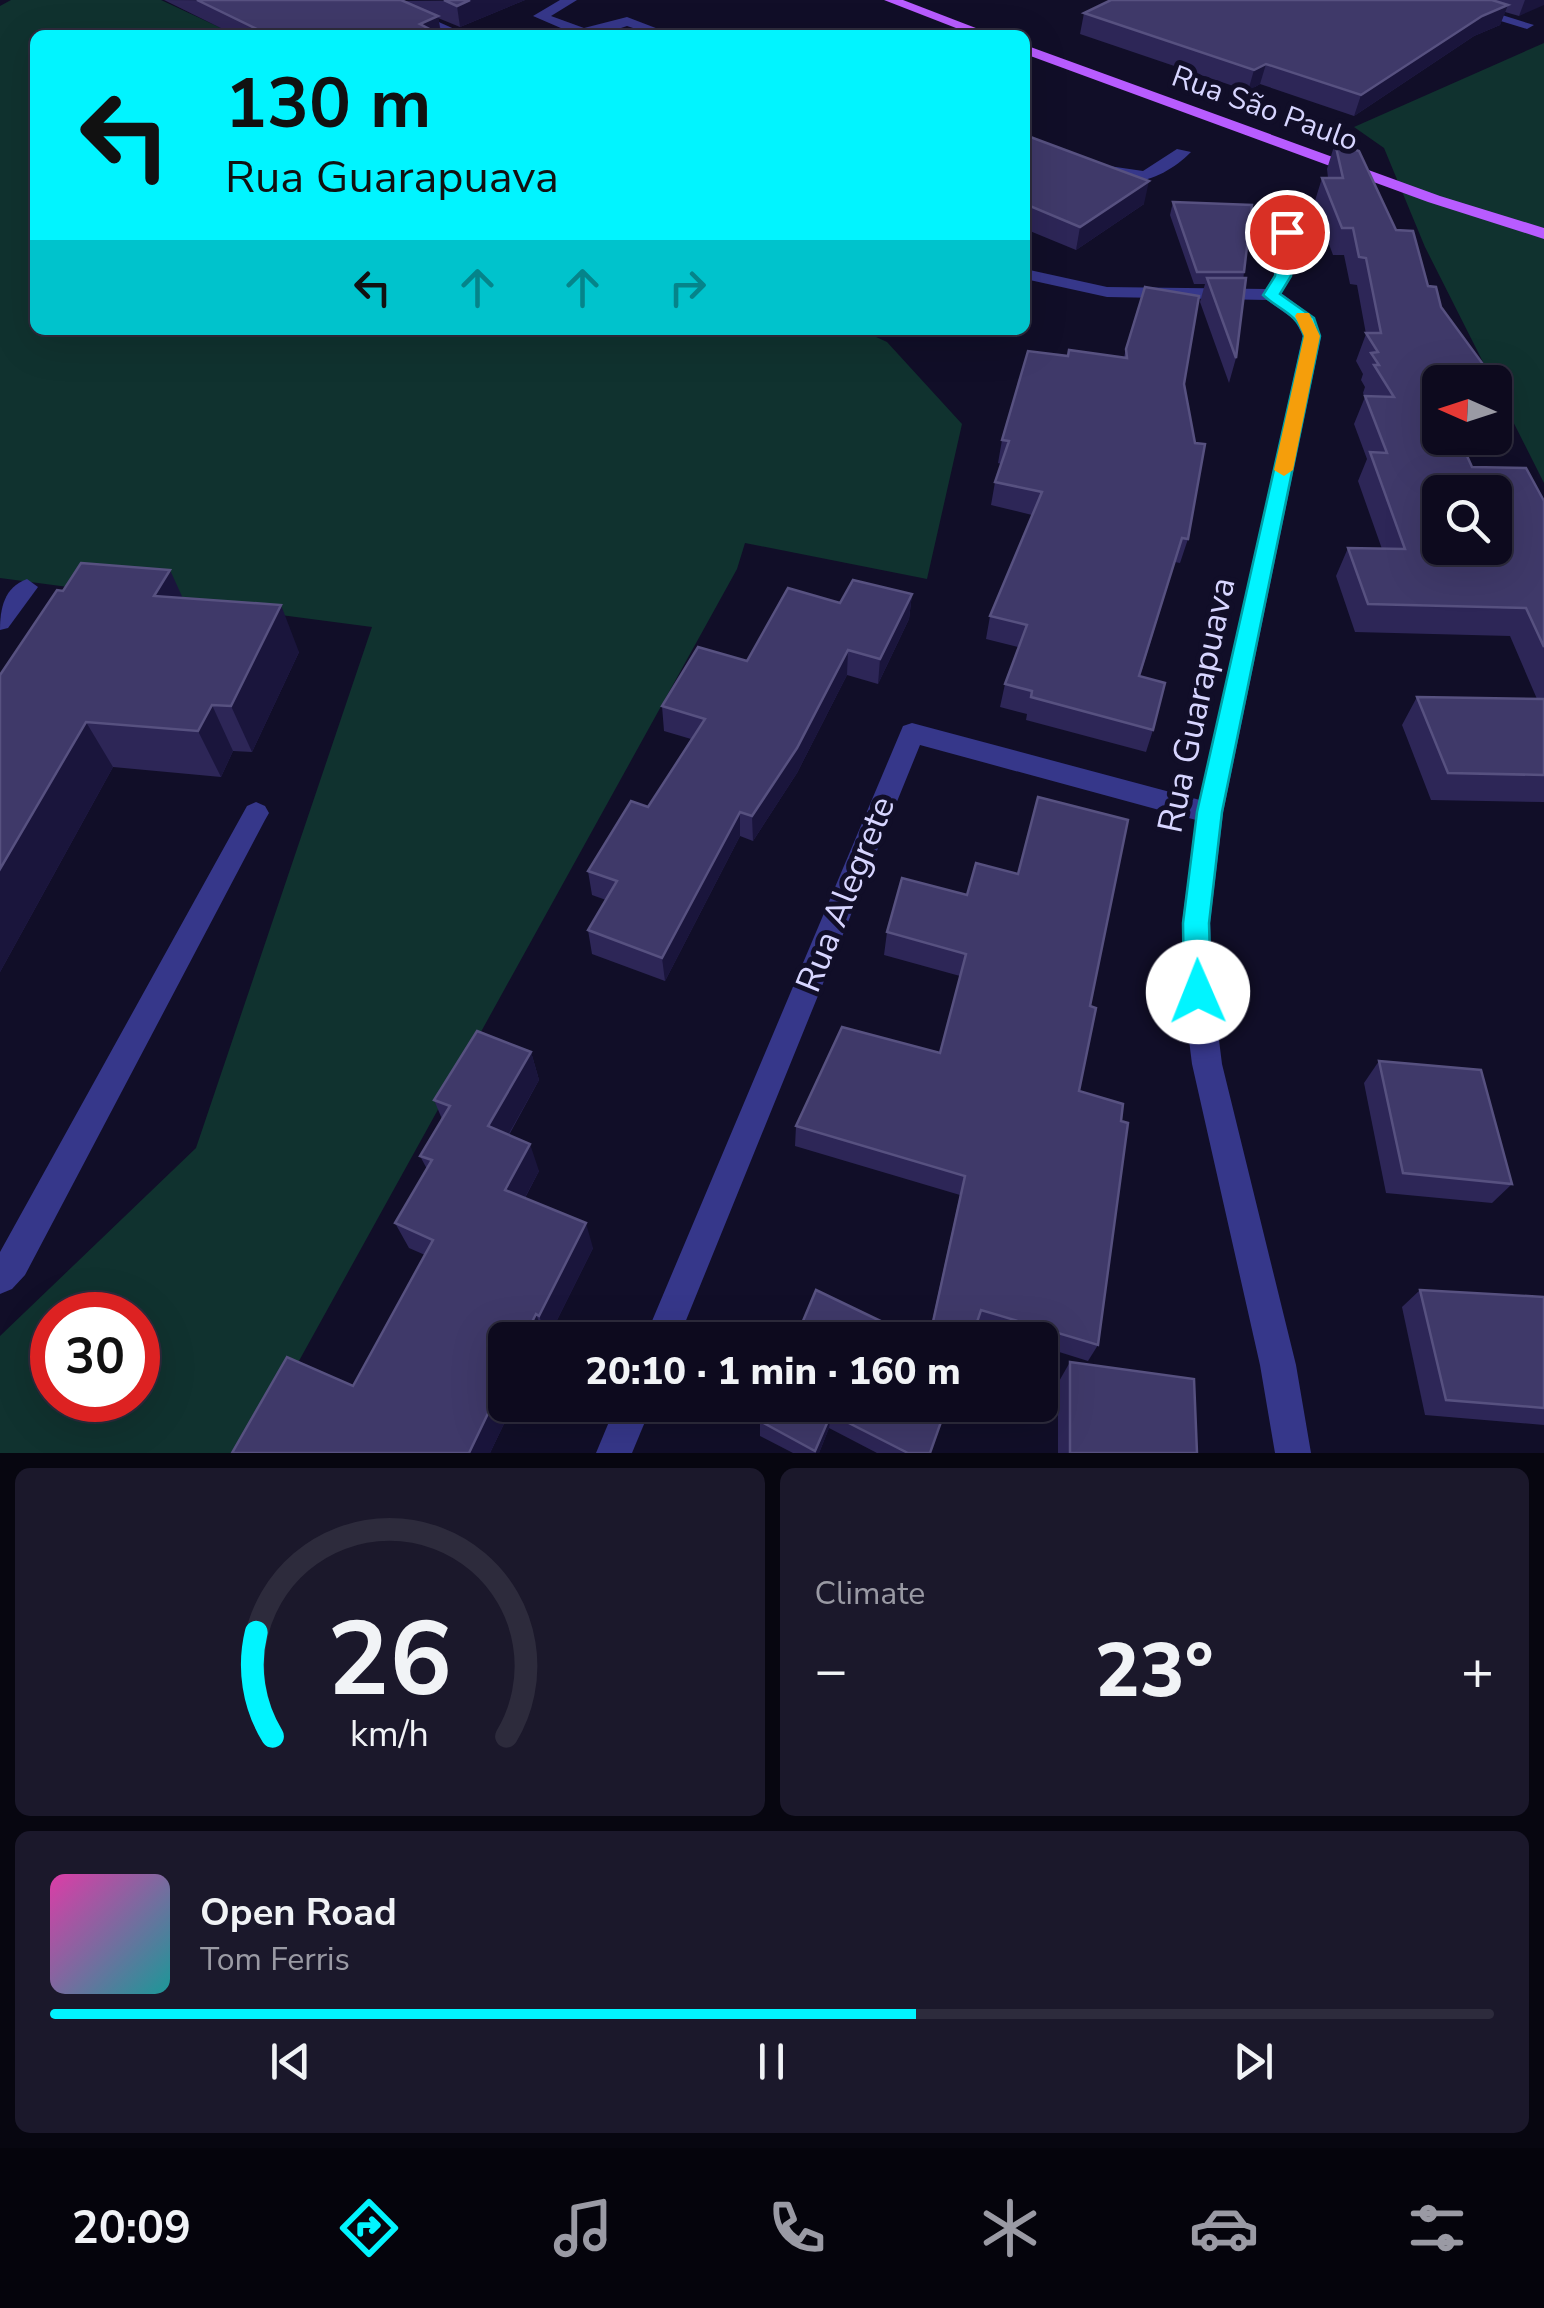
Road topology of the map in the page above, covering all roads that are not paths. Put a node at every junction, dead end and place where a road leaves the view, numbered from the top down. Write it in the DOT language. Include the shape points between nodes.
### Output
graph roads {
  1 [pos="378,0"];
  2 [pos="570,0"];
  3 [pos="891,0"];
  4 [pos="1439,0"];
  5 [pos="1528,26"];
  6 [pos="449,30"];
  7 [pos="580,30"];
  8 [pos="597,30"];
  9 [pos="654,30"];
  10 [pos="973,30"];
  11 [pos="1030,51"];
  12 [pos="1183,152"];
  13 [pos="1091,164"];
  14 [pos="1287,232"];
  15 [pos="1544,234"];
  16 [pos="1030,275"];
  17 [pos="1271,295"];
  18 [pos="27,587"];
  19 [pos="0,622"];
  20 [pos="1210,812"];
  21 [pos="256,813"];
  22 [pos="0,1278"];
  23 [pos="667,1322"];
  24 [pos="627,1422"];
  25 [pos="614,1453"];
  26 [pos="1294,1453"];
  1 -- 6 [label="street"];
  2 -- 7 [label="street" via="540,16"];
  3 -- 10 [label="main road"];
  4 -- 5 [label="street"];
  8 -- 9 [label="street" via="627,20"];
  11 -- 15 [label="main road, Rua São Paulo"];
  12 -- 13 [label="street" via="1138,179"];
  14 -- 17 [label="street" via="1283,276"];
  16 -- 17 [label="street" via="1107,292"];
  17 -- 20 [label="street, Rua Guarapuava" via="1308,321 1312,336"];
  18 -- 19 [label="street"];
  20 -- 23 [label="street, Rua Alegrete" via="912,734"];
  20 -- 26 [label="street, Rua Guarapuava" via="1196,923 1207,1064"];
  21 -- 22 [label="street"];
  24 -- 25 [label="street"];
}
